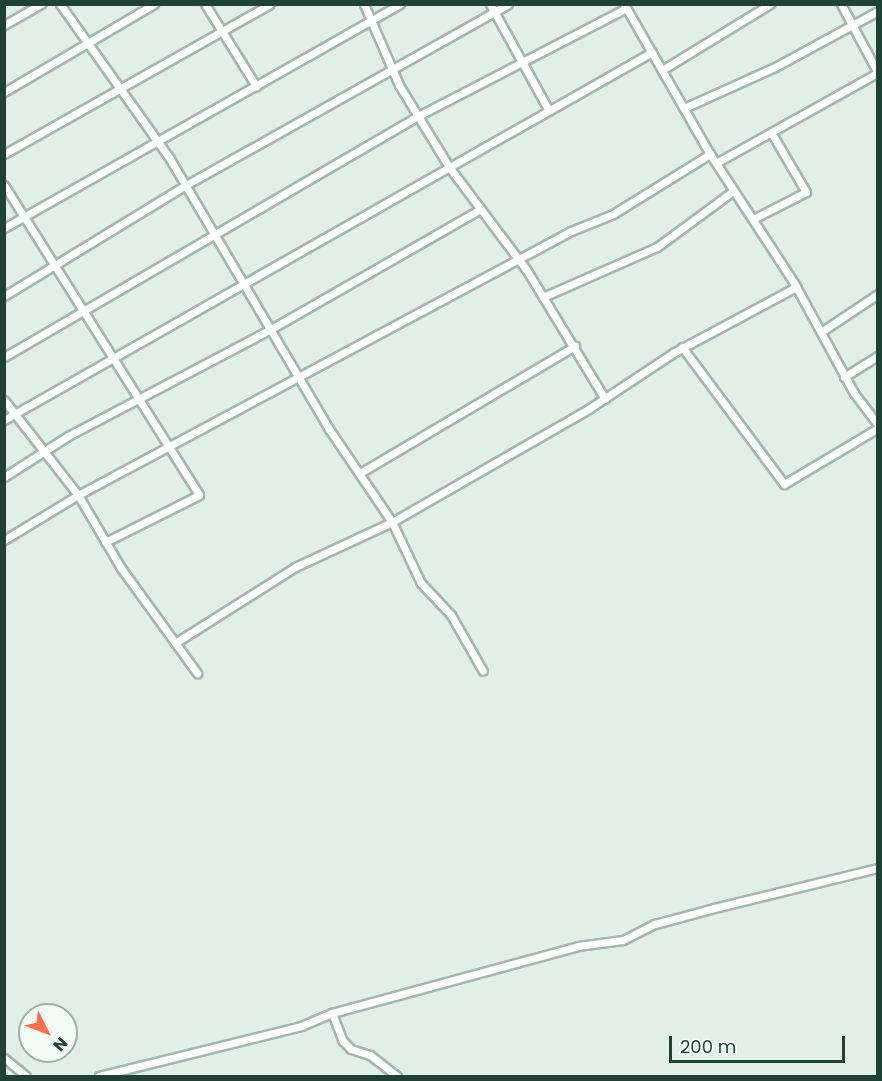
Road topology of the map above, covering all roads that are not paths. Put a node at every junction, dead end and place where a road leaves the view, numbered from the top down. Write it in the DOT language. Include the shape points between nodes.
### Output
graph roads {
  1 [pos="41,4"];
  2 [pos="60,4"];
  3 [pos="154,4"];
  4 [pos="205,4"];
  5 [pos="270,4"];
  6 [pos="364,4"];
  7 [pos="400,4"];
  8 [pos="508,4"];
  9 [pos="770,4"];
  10 [pos="842,4"];
  11 [pos="625,6"];
  12 [pos="492,8"];
  13 [pos="878,11"];
  14 [pos="374,19"];
  15 [pos="4,25"];
  16 [pos="850,26"];
  17 [pos="222,31"];
  18 [pos="86,41"];
  19 [pos="652,52"];
  20 [pos="521,61"];
  21 [pos="392,69"];
  22 [pos="662,70"];
  23 [pos="877,73"];
  24 [pos="256,86"];
  25 [pos="118,87"];
  26 [pos="4,92"];
  27 [pos="684,108"];
  28 [pos="549,111"];
  29 [pos="418,116"];
  30 [pos="771,132"];
  31 [pos="158,141"];
  32 [pos="4,154"];
  33 [pos="710,154"];
  34 [pos="716,163"];
  35 [pos="449,167"];
  36 [pos="4,185"];
  37 [pos="186,185"];
  38 [pos="733,191"];
  39 [pos="479,210"];
  40 [pos="25,216"];
  41 [pos="753,219"];
  42 [pos="4,228"];
  43 [pos="215,231"];
  44 [pos="519,260"];
  45 [pos="54,265"];
  46 [pos="245,284"];
  47 [pos="796,287"];
  48 [pos="878,294"];
  49 [pos="4,296"];
  50 [pos="543,297"];
  51 [pos="82,311"];
  52 [pos="271,329"];
  53 [pos="821,332"];
  54 [pos="575,346"];
  55 [pos="682,348"];
  56 [pos="878,356"];
  57 [pos="4,357"];
  58 [pos="114,358"];
  59 [pos="844,377"];
  60 [pos="299,378"];
  61 [pos="140,397"];
  62 [pos="605,399"];
  63 [pos="4,400"];
  64 [pos="14,415"];
  65 [pos="4,420"];
  66 [pos="878,427"];
  67 [pos="169,447"];
  68 [pos="42,452"];
  69 [pos="360,473"];
  70 [pos="4,477"];
  71 [pos="78,495"];
  72 [pos="392,522"];
  73 [pos="4,540"];
  74 [pos="105,542"];
  75 [pos="176,643"];
  76 [pos="483,671"];
  77 [pos="197,673"];
  78 [pos="878,868"];
  79 [pos="332,1012"];
  80 [pos="4,1058"];
  81 [pos="26,1077"];
  82 [pos="99,1077"];
  83 [pos="397,1077"];
  1 -- 15 [label="street"];
  2 -- 18 [label="street"];
  3 -- 18 [label="street"];
  4 -- 17 [label="street"];
  5 -- 17 [label="street"];
  6 -- 14 [label="street"];
  7 -- 14 [label="street"];
  8 -- 12 [label="street"];
  9 -- 22 [label="street"];
  10 -- 16 [label="street"];
  11 -- 19 [label="street"];
  11 -- 20 [label="street"];
  12 -- 20 [label="street"];
  12 -- 21 [label="street"];
  13 -- 16 [label="street"];
  14 -- 21 [label="street"];
  14 -- 24 [label="street"];
  16 -- 23 [label="street"];
  16 -- 27 [label="street" via="775,67"];
  17 -- 24 [label="street"];
  17 -- 25 [label="street"];
  18 -- 25 [label="street"];
  18 -- 26 [label="street"];
  19 -- 22 [label="street"];
  19 -- 28 [label="street"];
  20 -- 28 [label="street"];
  20 -- 29 [label="street"];
  21 -- 29 [label="street"];
  21 -- 37 [label="street"];
  22 -- 27 [label="street"];
  23 -- 30 [label="street"];
  24 -- 31 [label="street"];
  25 -- 31 [label="street"];
  25 -- 32 [label="street"];
  27 -- 33 [label="street"];
  28 -- 35 [label="street"];
  29 -- 35 [label="street"];
  29 -- 43 [label="street"];
  30 -- 34 [label="street"];
  30 -- 41 [label="street" via="806,192"];
  31 -- 37 [label="street"];
  31 -- 40 [label="street"];
  33 -- 34 [label="street"];
  33 -- 44 [label="street" via="613,214 571,231"];
  34 -- 38 [label="street"];
  35 -- 39 [label="street"];
  35 -- 46 [label="street"];
  36 -- 40 [label="street"];
  37 -- 43 [label="street"];
  37 -- 45 [label="street"];
  38 -- 41 [label="street"];
  38 -- 50 [label="street" via="657,247"];
  39 -- 44 [label="street"];
  39 -- 52 [label="street"];
  40 -- 42 [label="street"];
  40 -- 45 [label="street"];
  41 -- 47 [label="street"];
  43 -- 46 [label="street"];
  43 -- 51 [label="street"];
  44 -- 50 [label="street"];
  44 -- 60 [label="street"];
  45 -- 49 [label="street"];
  45 -- 51 [label="street"];
  46 -- 52 [label="street"];
  46 -- 58 [label="street"];
  47 -- 53 [label="street"];
  47 -- 55 [label="street"];
  48 -- 53 [label="street"];
  50 -- 54 [label="street"];
  51 -- 57 [label="street"];
  51 -- 58 [label="street"];
  52 -- 60 [label="street"];
  52 -- 61 [label="street"];
  53 -- 59 [label="street"];
  54 -- 62 [label="street"];
  54 -- 69 [label="street"];
  55 -- 62 [label="street"];
  55 -- 66 [label="street" via="784,484"];
  56 -- 59 [label="street"];
  58 -- 61 [label="street"];
  58 -- 64 [label="street"];
  59 -- 66 [label="street"];
  60 -- 67 [label="street"];
  60 -- 69 [label="street"];
  61 -- 67 [label="street"];
  61 -- 68 [label="street"];
  62 -- 72 [label="street"];
  63 -- 64 [label="street"];
  64 -- 65 [label="street"];
  64 -- 68 [label="street"];
  67 -- 71 [label="street"];
  67 -- 74 [label="street" via="198,499"];
  68 -- 70 [label="street"];
  68 -- 71 [label="street"];
  69 -- 72 [label="street"];
  71 -- 73 [label="street"];
  71 -- 74 [label="street"];
  72 -- 75 [label="street" via="295,567"];
  72 -- 76 [label="street" via="421,583 451,615"];
  74 -- 75 [label="street"];
  75 -- 77 [label="street"];
  78 -- 79 [label="street" via="655,924 623,940 578,945"];
  79 -- 82 [label="street" via="301,1026"];
  79 -- 83 [label="street" via="343,1041 370,1055"];
  80 -- 81 [label="street"];
}
